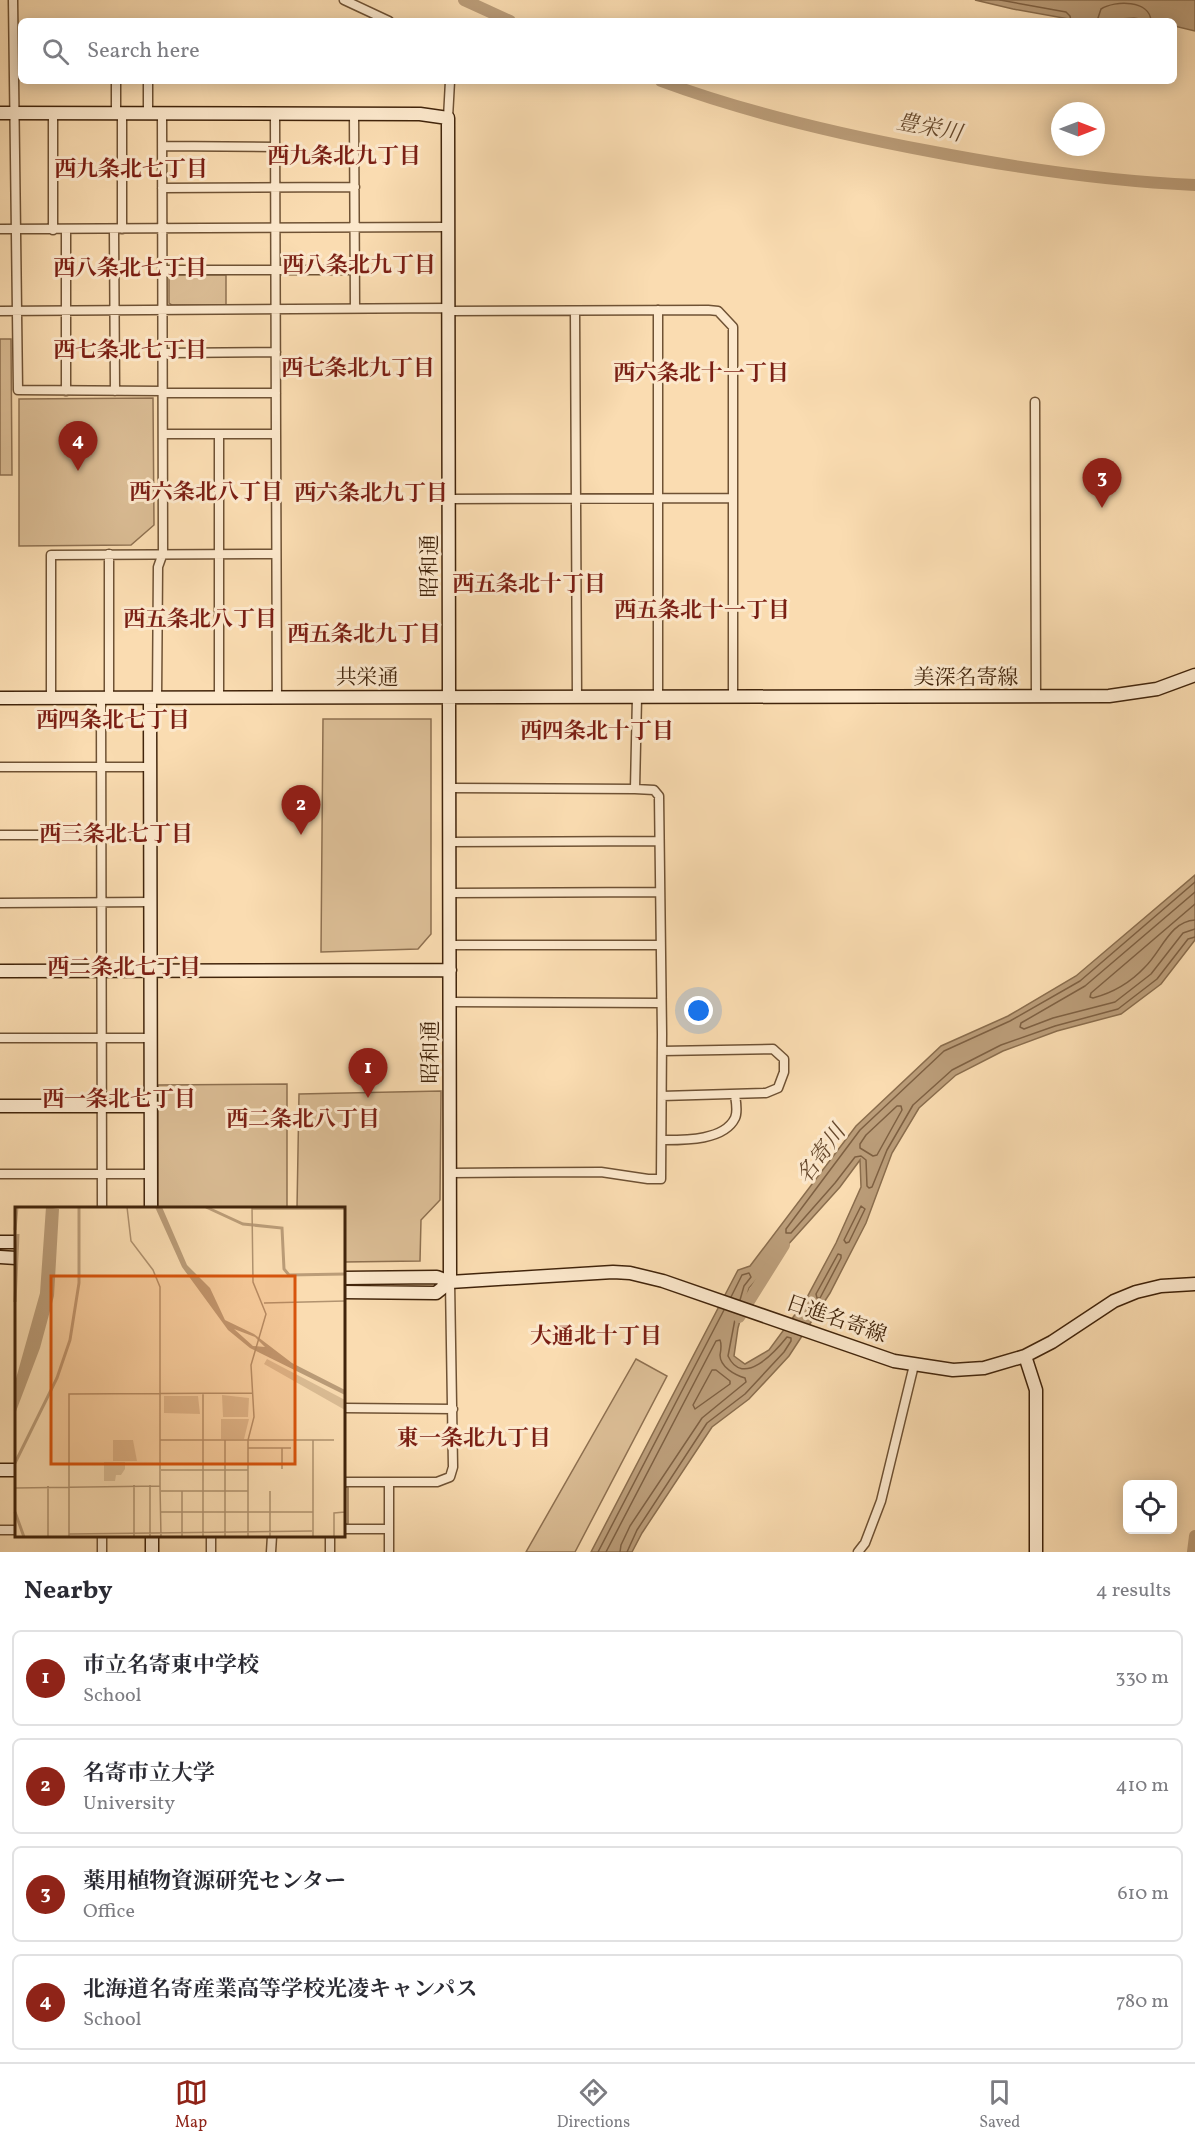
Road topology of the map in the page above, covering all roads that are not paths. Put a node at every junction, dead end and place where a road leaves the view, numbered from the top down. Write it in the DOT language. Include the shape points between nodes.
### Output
graph roads {
  1 [pos="13,0"];
  2 [pos="344,0"];
  3 [pos="383,18"];
  4 [pos="116,84"];
  5 [pos="148,84"];
  6 [pos="450,84"];
  7 [pos="0,113"];
  8 [pos="16,113"];
  9 [pos="53,113"];
  10 [pos="354,113"];
  11 [pos="119,114"];
  12 [pos="148,114"];
  13 [pos="162,114"];
  14 [pos="275,114"];
  15 [pos="448,117"];
  16 [pos="162,146"];
  17 [pos="276,147"];
  18 [pos="355,187"];
  19 [pos="162,188"];
  20 [pos="276,188"];
  21 [pos="447,227"];
  22 [pos="355,228"];
  23 [pos="0,229"];
  24 [pos="16,229"];
  25 [pos="118,229"];
  26 [pos="162,229"];
  27 [pos="275,229"];
  28 [pos="53,230"];
  29 [pos="66,230"];
  30 [pos="162,270"];
  31 [pos="275,270"];
  32 [pos="355,270"];
  33 [pos="355,308"];
  34 [pos="449,309"];
  35 [pos="658,310"];
  36 [pos="0,311"];
  37 [pos="18,311"];
  38 [pos="115,311"];
  39 [pos="162,311"];
  40 [pos="276,311"];
  41 [pos="575,311"];
  42 [pos="66,312"];
  43 [pos="276,352"];
  44 [pos="163,354"];
  45 [pos="66,391"];
  46 [pos="116,391"];
  47 [pos="163,392"];
  48 [pos="276,393"];
  49 [pos="1035,402"];
  50 [pos="162,434"];
  51 [pos="219,434"];
  52 [pos="276,434"];
  53 [pos="575,498"];
  54 [pos="658,498"];
  55 [pos="733,498"];
  56 [pos="449,499"];
  57 [pos="163,553"];
  58 [pos="109,554"];
  59 [pos="219,554"];
  60 [pos="276,554"];
  61 [pos="1195,675"];
  62 [pos="658,697"];
  63 [pos="1036,697"];
  64 [pos="51,698"];
  65 [pos="105,698"];
  66 [pos="153,698"];
  67 [pos="219,698"];
  68 [pos="277,698"];
  69 [pos="450,698"];
  70 [pos="577,698"];
  71 [pos="637,698"];
  72 [pos="734,698"];
  73 [pos="0,699"];
  74 [pos="0,767"];
  75 [pos="151,767"];
  76 [pos="101,768"];
  77 [pos="449,788"];
  78 [pos="635,789"];
  79 [pos="101,834"];
  80 [pos="0,835"];
  81 [pos="150,835"];
  82 [pos="659,841"];
  83 [pos="449,843"];
  84 [pos="660,892"];
  85 [pos="450,893"];
  86 [pos="100,902"];
  87 [pos="151,902"];
  88 [pos="0,903"];
  89 [pos="450,945"];
  90 [pos="660,945"];
  91 [pos="100,970"];
  92 [pos="151,970"];
  93 [pos="450,970"];
  94 [pos="0,971"];
  95 [pos="450,1002"];
  96 [pos="661,1003"];
  97 [pos="0,1038"];
  98 [pos="151,1038"];
  99 [pos="100,1039"];
  100 [pos="662,1051"];
  101 [pos="735,1095"];
  102 [pos="662,1096"];
  103 [pos="0,1106"];
  104 [pos="101,1106"];
  105 [pos="151,1106"];
  106 [pos="662,1140"];
  107 [pos="451,1173"];
  108 [pos="0,1174"];
  109 [pos="102,1174"];
  110 [pos="151,1174"];
  111 [pos="102,1207"];
  112 [pos="151,1207"];
  113 [pos="0,1257"];
  114 [pos="15,1258"];
  115 [pos="345,1278"];
  116 [pos="450,1282"];
  117 [pos="1195,1284"];
  118 [pos="345,1292"];
  119 [pos="1025,1356"];
  120 [pos="914,1365"];
  121 [pos="345,1408"];
  122 [pos="453,1409"];
  123 [pos="345,1482"];
  124 [pos="389,1482"];
  125 [pos="345,1529"];
  126 [pos="389,1529"];
  127 [pos="272,1537"];
  128 [pos="271,1552"];
  129 [pos="389,1552"];
  130 [pos="858,1552"];
  131 [pos="1036,1552"];
  1 -- 8 [label="street"];
  2 -- 3 [label="street"];
  4 -- 11 [label="street"];
  5 -- 12 [label="street"];
  6 -- 15 [label="street"];
  7 -- 8 [label="street"];
  8 -- 9 [label="street"];
  8 -- 24 [label="street"];
  9 -- 11 [label="street"];
  9 -- 28 [label="street"];
  10 -- 14 [label="street"];
  10 -- 15 [label="street"];
  10 -- 18 [label="street"];
  11 -- 12 [label="street"];
  11 -- 25 [label="street"];
  12 -- 13 [label="street"];
  13 -- 14 [label="street"];
  13 -- 16 [label="street"];
  14 -- 17 [label="street"];
  15 -- 21 [label="street, 昭和通"];
  16 -- 17 [label="street"];
  16 -- 19 [label="street"];
  17 -- 20 [label="street"];
  18 -- 20 [label="street"];
  18 -- 22 [label="street"];
  19 -- 20 [label="street"];
  19 -- 26 [label="street"];
  20 -- 27 [label="street"];
  21 -- 22 [label="street"];
  21 -- 34 [label="street, 昭和通"];
  22 -- 27 [label="street"];
  22 -- 32 [label="street"];
  23 -- 24 [label="street"];
  24 -- 28 [label="street"];
  24 -- 37 [label="street"];
  25 -- 26 [label="street"];
  25 -- 29 [label="street"];
  25 -- 38 [label="street"];
  26 -- 27 [label="street"];
  26 -- 30 [label="street"];
  27 -- 31 [label="street"];
  28 -- 29 [label="street"];
  29 -- 42 [label="street"];
  30 -- 31 [label="street"];
  30 -- 39 [label="street"];
  31 -- 32 [label="street"];
  31 -- 40 [label="street"];
  32 -- 33 [label="street"];
  33 -- 34 [label="street"];
  33 -- 40 [label="street"];
  34 -- 41 [label="street"];
  34 -- 56 [label="street, 昭和通"];
  35 -- 41 [label="street"];
  35 -- 54 [label="street"];
  35 -- 55 [label="street" via="718,311 733,327"];
  36 -- 37 [label="street"];
  37 -- 42 [label="street"];
  37 -- 45 [label="street" via="18,390"];
  38 -- 39 [label="street"];
  38 -- 42 [label="street"];
  38 -- 46 [label="street"];
  39 -- 40 [label="street"];
  39 -- 44 [label="street"];
  40 -- 43 [label="street"];
  41 -- 53 [label="street"];
  42 -- 45 [label="street"];
  43 -- 44 [label="street"];
  43 -- 48 [label="street"];
  44 -- 47 [label="street"];
  45 -- 46 [label="street"];
  46 -- 47 [label="street"];
  47 -- 48 [label="street"];
  47 -- 50 [label="street"];
  48 -- 52 [label="street"];
  49 -- 63 [label="street"];
  50 -- 51 [label="street"];
  50 -- 57 [label="street"];
  51 -- 52 [label="street"];
  51 -- 59 [label="street"];
  52 -- 60 [label="street"];
  53 -- 54 [label="street"];
  53 -- 56 [label="street"];
  53 -- 70 [label="street"];
  54 -- 55 [label="street"];
  54 -- 62 [label="street"];
  55 -- 72 [label="street"];
  56 -- 69 [label="street, 昭和通"];
  57 -- 58 [label="street"];
  57 -- 59 [label="street"];
  57 -- 66 [label="street" via="158,567"];
  58 -- 64 [label="street" via="51,555"];
  58 -- 65 [label="street"];
  59 -- 60 [label="street"];
  59 -- 67 [label="street"];
  60 -- 68 [label="street"];
  61 -- 63 [label="street, 美深名寄線" via="1132,694"];
  62 -- 71 [label="street, 共栄通"];
  62 -- 72 [label="street, 共栄通"];
  63 -- 72 [label="street, 美深名寄線"];
  64 -- 65 [label="street, 共栄通"];
  64 -- 73 [label="street, 共栄通"];
  65 -- 66 [label="street, 共栄通"];
  65 -- 76 [label="street"];
  66 -- 67 [label="street, 共栄通"];
  66 -- 75 [label="street"];
  67 -- 68 [label="street, 共栄通"];
  68 -- 69 [label="street, 共栄通"];
  69 -- 70 [label="street, 共栄通"];
  69 -- 77 [label="street, 昭和通"];
  70 -- 71 [label="street, 共栄通"];
  71 -- 78 [label="street"];
  74 -- 76 [label="street"];
  75 -- 76 [label="street"];
  75 -- 81 [label="street"];
  76 -- 79 [label="street"];
  77 -- 78 [label="street"];
  77 -- 83 [label="street, 昭和通"];
  78 -- 82 [label="street" via="654,790 659,796"];
  79 -- 80 [label="street"];
  79 -- 81 [label="street"];
  79 -- 86 [label="street"];
  81 -- 87 [label="street"];
  82 -- 83 [label="street"];
  82 -- 84 [label="street"];
  83 -- 85 [label="street, 昭和通"];
  84 -- 85 [label="street"];
  84 -- 90 [label="street"];
  85 -- 89 [label="street, 昭和通"];
  86 -- 87 [label="street"];
  86 -- 88 [label="street"];
  86 -- 91 [label="street"];
  87 -- 92 [label="street"];
  89 -- 90 [label="street"];
  89 -- 93 [label="street, 昭和通"];
  90 -- 96 [label="street"];
  91 -- 92 [label="street"];
  91 -- 94 [label="street"];
  91 -- 99 [label="street"];
  92 -- 93 [label="street"];
  92 -- 98 [label="street"];
  93 -- 95 [label="street, 昭和通"];
  95 -- 96 [label="street"];
  95 -- 107 [label="street, 昭和通"];
  96 -- 100 [label="street"];
  97 -- 99 [label="street"];
  98 -- 99 [label="street"];
  98 -- 105 [label="street"];
  99 -- 104 [label="street"];
  100 -- 101 [label="street" via="773,1049 784,1059 778,1089"];
  100 -- 102 [label="street"];
  101 -- 102 [label="street"];
  101 -- 106 [label="street" via="736,1116 729,1127 700,1139"];
  102 -- 106 [label="street"];
  103 -- 104 [label="street"];
  104 -- 105 [label="street"];
  104 -- 109 [label="street"];
  105 -- 110 [label="street"];
  106 -- 107 [label="street" via="661,1179 602,1172"];
  107 -- 116 [label="street, 昭和通"];
  108 -- 109 [label="street"];
  109 -- 110 [label="street"];
  109 -- 111 [label="street"];
  110 -- 112 [label="street"];
  113 -- 114 [label="street"];
  115 -- 116 [label="street, 日進名寄線" via="437,1277"];
  116 -- 118 [label="street, 日進名寄線" via="436,1293"];
  116 -- 120 [label="street, 日進名寄線" via="630,1273"];
  116 -- 122 [label="street"];
  117 -- 119 [label="street, 日進名寄線" via="1161,1286 1114,1300"];
  119 -- 120 [label="street, 日進名寄線" via="1001,1365 966,1370"];
  119 -- 131 [label="street" via="1036,1390"];
  120 -- 130 [label="street" via="881,1501"];
  121 -- 122 [label="street"];
  122 -- 124 [label="street" via="450,1477 437,1482"];
  123 -- 124 [label="street"];
  124 -- 126 [label="street"];
  125 -- 126 [label="street"];
  126 -- 129 [label="street"];
  127 -- 128 [label="street"];
}
